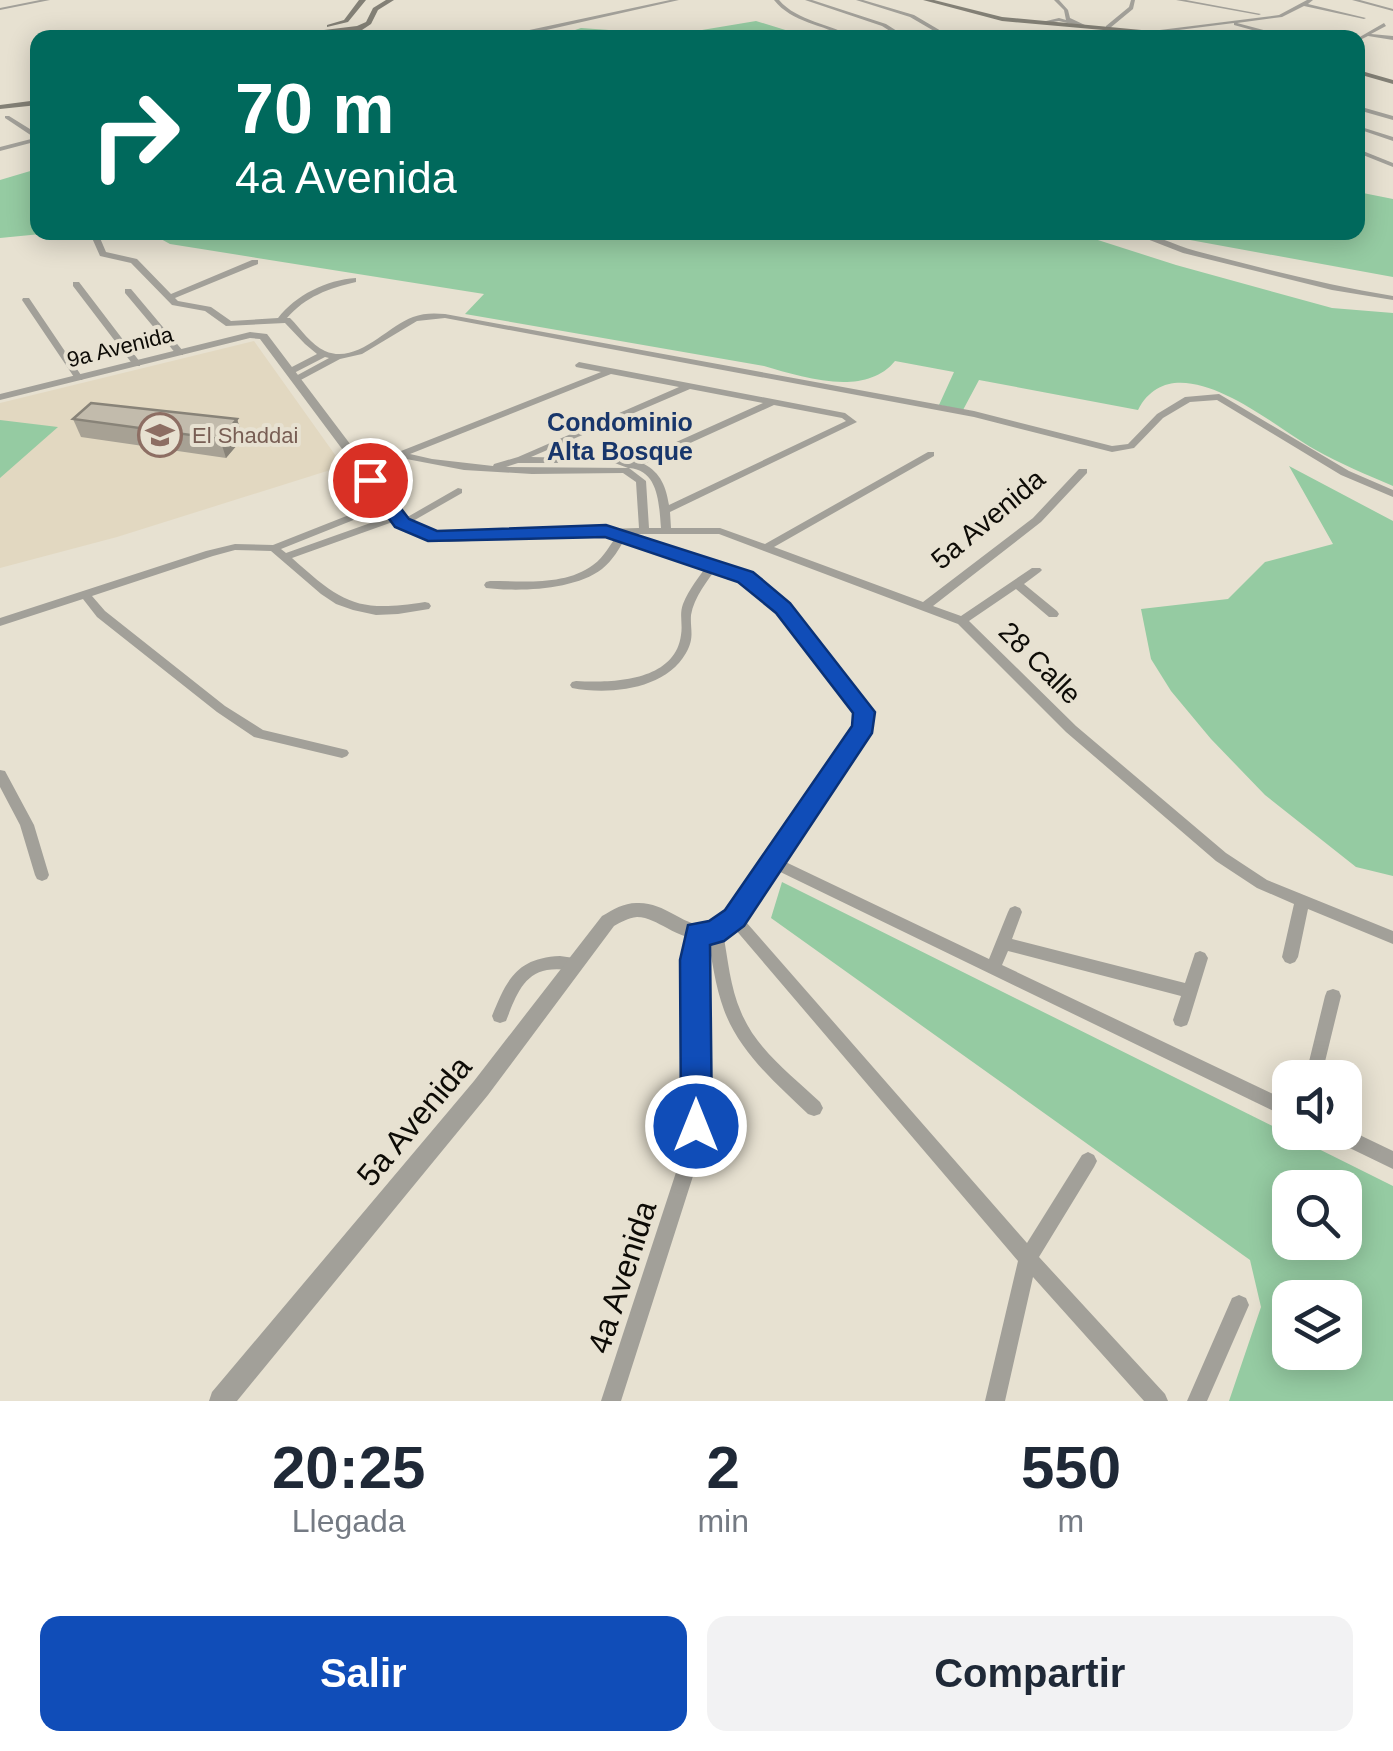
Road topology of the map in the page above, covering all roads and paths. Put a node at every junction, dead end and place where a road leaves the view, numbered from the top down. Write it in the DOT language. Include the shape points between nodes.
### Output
graph roads {
  1 [pos="48,0"];
  2 [pos="363,0"];
  3 [pos="391,0"];
  4 [pos="680,0"];
  5 [pos="776,0"];
  6 [pos="807,0"];
  7 [pos="858,0"];
  8 [pos="919,0"];
  9 [pos="1053,0"];
  10 [pos="1132,0"];
  11 [pos="1178,0"];
  12 [pos="1286,0"];
  13 [pos="1354,0"];
  14 [pos="1306,2"];
  15 [pos="0,9"];
  16 [pos="1393,10"];
  17 [pos="590,17"];
  18 [pos="1268,18"];
  19 [pos="1364,18"];
  20 [pos="1059,19"];
  21 [pos="1008,21"];
  22 [pos="609,22"];
  23 [pos="1026,22"];
  24 [pos="1044,22"];
  25 [pos="1226,22"];
  26 [pos="1071,24"];
  27 [pos="1111,25"];
  28 [pos="1384,25"];
  29 [pos="1085,26"];
  30 [pos="303,30"];
  31 [pos="318,30"];
  32 [pos="536,30"];
  33 [pos="837,30"];
  34 [pos="892,30"];
  35 [pos="937,30"];
  36 [pos="1131,30"];
  37 [pos="1163,30"];
  38 [pos="1257,30"];
  39 [pos="1371,36"];
  40 [pos="1365,38"];
  41 [pos="1393,38"];
  42 [pos="1365,72"];
  43 [pos="1393,80"];
  44 [pos="30,103"];
  45 [pos="0,107"];
  46 [pos="1365,110"];
  47 [pos="7,117"];
  48 [pos="1392,118"];
  49 [pos="1365,125"];
  50 [pos="1365,129"];
  51 [pos="30,133"];
  52 [pos="1393,139"];
  53 [pos="30,140"];
  54 [pos="0,149"];
  55 [pos="1365,154"];
  56 [pos="1393,165"];
  57 [pos="97,240"];
  58 [pos="1155,240"];
  59 [pos="256,262"];
  60 [pos="353,280"];
  61 [pos="76,284"];
  62 [pos="128,291"];
  63 [pos="169,298"];
  64 [pos="1393,298"];
  65 [pos="26,300"];
  66 [pos="282,318"];
  67 [pos="180,352"];
  68 [pos="323,354"];
  69 [pos="336,356"];
  70 [pos="137,364"];
  71 [pos="579,364"];
  72 [pos="610,371"];
  73 [pos="294,375"];
  74 [pos="79,378"];
  75 [pos="690,386"];
  76 [pos="0,397"];
  77 [pos="774,402"];
  78 [pos="378,445"];
  79 [pos="931,454"];
  80 [pos="397,455"];
  81 [pos="637,462"];
  82 [pos="515,465"];
  83 [pos="626,470"];
  84 [pos="1083,471"];
  85 [pos="458,491"];
  86 [pos="1393,494"];
  87 [pos="387,503"];
  88 [pos="664,511"];
  89 [pos="399,520"];
  90 [pos="644,529"];
  91 [pos="666,529"];
  92 [pos="606,531"];
  93 [pos="622,537"];
  94 [pos="766,547"];
  95 [pos="279,552"];
  96 [pos="712,566"];
  97 [pos="1036,570"];
  98 [pos="1016,584"];
  99 [pos="490,586"];
  100 [pos="85,594"];
  101 [pos="425,606"];
  102 [pos="926,606"];
  103 [pos="1053,614"];
  104 [pos="962,621"];
  105 [pos="0,622"];
  106 [pos="576,686"];
  107 [pos="342,753"];
  108 [pos="0,775"];
  109 [pos="773,862"];
  110 [pos="42,874"];
  111 [pos="1302,902"];
  112 [pos="1015,912"];
  113 [pos="734,918"];
  114 [pos="706,933"];
  115 [pos="1393,938"];
  116 [pos="1004,942"];
  117 [pos="1290,957"];
  118 [pos="1200,958"];
  119 [pos="576,964"];
  120 [pos="993,969"];
  121 [pos="1190,991"];
  122 [pos="1333,996"];
  123 [pos="500,1016"];
  124 [pos="1181,1020"];
  125 [pos="1318,1060"];
  126 [pos="1272,1102"];
  127 [pos="814,1108"];
  128 [pos="1362,1145"];
  129 [pos="1393,1160"];
  130 [pos="1088,1162"];
  131 [pos="1028,1258"];
  132 [pos="1240,1305"];
  133 [pos="220,1401"];
  134 [pos="611,1401"];
  135 [pos="995,1401"];
  136 [pos="1158,1401"];
  137 [pos="1197,1401"];
  1 -- 15 [label="street"];
  2 -- 30 [label="main road" via="340,25"];
  3 -- 31 [label="main road" via="363,26"];
  4 -- 17 [label="street"];
  5 -- 33 [label="street" via="786,11"];
  6 -- 34 [label="street"];
  7 -- 35 [label="street"];
  8 -- 21 [label="main road"];
  8 -- 21 [label="main road"];
  9 -- 20 [label="street"];
  9 -- 29 [label="street" via="1068,19"];
  10 -- 27 [label="street" via="1132,8"];
  11 -- 18 [label="street"];
  12 -- 14 [label="street"];
  13 -- 16 [label="street"];
  14 -- 18 [label="street"];
  14 -- 19 [label="street"];
  17 -- 22 [label="street"];
  17 -- 32 [label="street"];
  18 -- 25 [label="street"];
  20 -- 24 [label="street"];
  20 -- 26 [label="street"];
  21 -- 23 [label="main road"];
  23 -- 24 [label="main road"];
  23 -- 36 [label="main road"];
  24 -- 26 [label="main road"];
  25 -- 37 [label="street"];
  25 -- 38 [label="street"];
  26 -- 29 [label="main road"];
  26 -- 36 [label="street"];
  27 -- 29 [label="main road"];
  27 -- 36 [label="main road"];
  28 -- 39 [label="street"];
  36 -- 37 [label="main road"];
  39 -- 40 [label="street"];
  39 -- 41 [label="street"];
  42 -- 43 [label="main road"];
  44 -- 45 [label="main road"];
  46 -- 48 [label="street"];
  47 -- 51 [label="street"];
  48 -- 49 [label="street"];
  50 -- 52 [label="street"];
  53 -- 54 [label="street"];
  55 -- 56 [label="street"];
  57 -- 63 [label="street" via="103,254 134,261"];
  58 -- 64 [label="street"];
  59 -- 63 [label="street"];
  60 -- 66 [label="street" via="314,293"];
  61 -- 70 [label="street"];
  62 -- 67 [label="street"];
  63 -- 66 [label="street" via="238,326"];
  65 -- 74 [label="street"];
  66 -- 68 [label="street"];
  67 -- 70 [label="street, 9a Avenida"];
  67 -- 73 [label="street, 9a Avenida" via="250,335 267,338"];
  68 -- 69 [label="street"];
  68 -- 73 [label="street"];
  69 -- 73 [label="street"];
  69 -- 86 [label="street" via="383,340 414,319 445,316 974,414 1112,449 1130,446 1188,399 1208,396"];
  70 -- 74 [label="street, 9a Avenida"];
  71 -- 72 [label="street"];
  72 -- 75 [label="street"];
  72 -- 80 [label="street"];
  73 -- 87 [label="street"];
  74 -- 76 [label="street, 9a Avenida"];
  75 -- 77 [label="street"];
  75 -- 82 [label="street"];
  77 -- 81 [label="street"];
  77 -- 88 [label="street" via="852,422"];
  78 -- 80 [label="street"];
  79 -- 94 [label="street"];
  80 -- 82 [label="street"];
  81 -- 82 [label="street"];
  81 -- 83 [label="street"];
  81 -- 88 [label="street" via="658,481"];
  82 -- 83 [label="street"];
  83 -- 90 [label="street" via="641,481"];
  84 -- 102 [label="street, 5a Avenida" via="1037,520"];
  85 -- 89 [label="street"];
  87 -- 89 [label="street"];
  87 -- 95 [label="street"];
  88 -- 91 [label="street"];
  89 -- 92 [label="street" via="435,537"];
  89 -- 95 [label="street"];
  90 -- 91 [label="street, 28 Calle"];
  90 -- 92 [label="street, 28 Calle"];
  91 -- 94 [label="street, 28 Calle" via="720,531"];
  92 -- 93 [label="street"];
  93 -- 96 [label="street"];
  93 -- 99 [label="street" via="608,563 573,580"];
  94 -- 102 [label="street, 28 Calle"];
  95 -- 100 [label="street" via="235,547"];
  95 -- 101 [label="street" via="325,595 362,609 390,614"];
  96 -- 106 [label="street" via="687,609 688,634 668,663 628,686"];
  96 -- 109 [label="street" via="768,592 864,712 864,727"];
  97 -- 98 [label="street"];
  98 -- 103 [label="street"];
  98 -- 104 [label="street"];
  100 -- 105 [label="street"];
  100 -- 107 [label="street" via="101,614 259,734"];
  102 -- 104 [label="street, 28 Calle"];
  104 -- 111 [label="street, 28 Calle" via="1071,729 1220,857"];
  108 -- 110 [label="street" via="27,825"];
  109 -- 113 [label="street"];
  109 -- 120 [label="street"];
  111 -- 115 [label="street, 28 Calle"];
  111 -- 117 [label="street"];
  112 -- 116 [label="street"];
  113 -- 114 [label="street"];
  113 -- 131 [label="street"];
  114 -- 119 [label="street, 5a Avenida" via="643,909 622,912"];
  114 -- 127 [label="street" via="742,1032"];
  114 -- 134 [label="street, 4a Avenida" via="694,960 693,1148"];
  116 -- 120 [label="street"];
  116 -- 121 [label="street"];
  118 -- 121 [label="street"];
  119 -- 123 [label="street" via="552,960 530,967 509,990"];
  119 -- 133 [label="street, 5a Avenida"];
  120 -- 126 [label="street"];
  121 -- 124 [label="street"];
  122 -- 125 [label="street"];
  128 -- 129 [label="street"];
  130 -- 131 [label="street"];
  131 -- 135 [label="street"];
  131 -- 136 [label="street"];
  132 -- 137 [label="street"];
}
